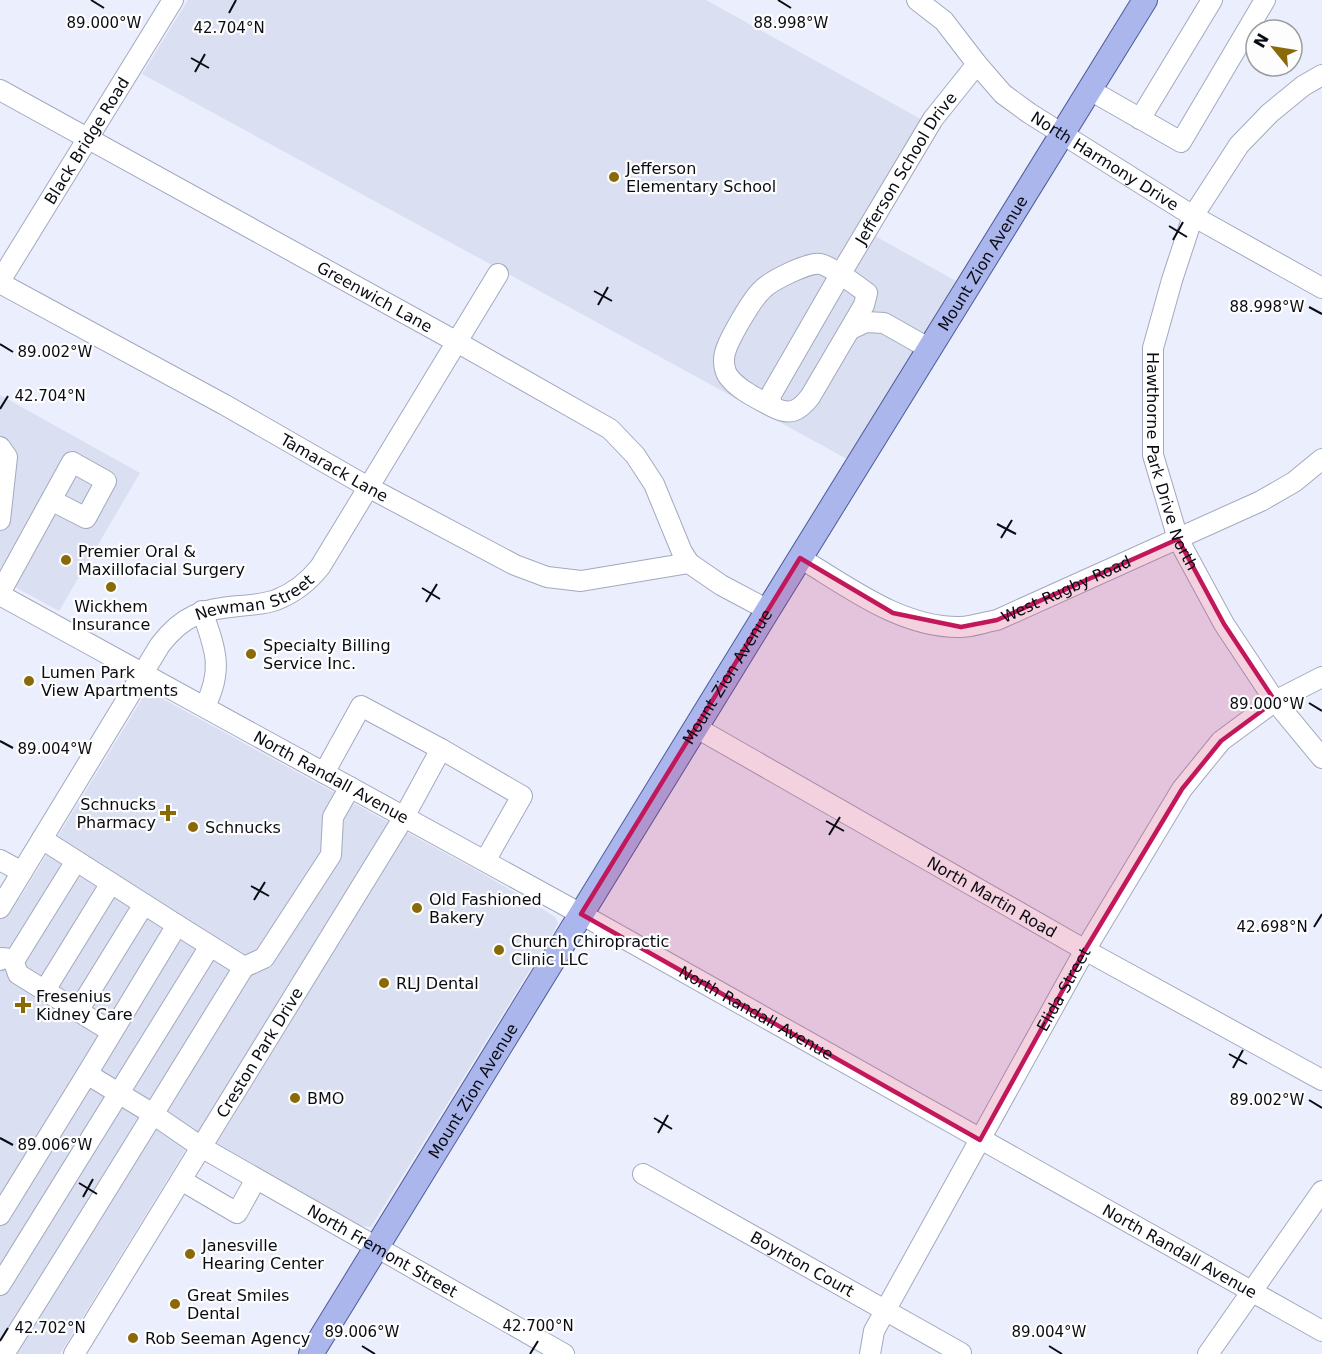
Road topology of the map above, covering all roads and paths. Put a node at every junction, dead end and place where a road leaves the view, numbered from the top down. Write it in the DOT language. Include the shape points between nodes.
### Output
graph roads {
  1 [pos="173,0"];
  2 [pos="917,0"];
  3 [pos="1145,0"];
  4 [pos="1212,0"];
  5 [pos="1265,0"];
  6 [pos="977,64"];
  7 [pos="1322,75"];
  8 [pos="0,90"];
  9 [pos="1090,90"];
  10 [pos="1140,118"];
  11 [pos="1063,135"];
  12 [pos="88,139"];
  13 [pos="1193,216"];
  14 [pos="498,274"];
  15 [pos="840,275"];
  16 [pos="0,282"];
  17 [pos="1322,288"];
  18 [pos="851,329"];
  19 [pos="457,342"];
  20 [pos="930,349"];
  21 [pos="773,407"];
  22 [pos="0,447"];
  23 [pos="1322,459"];
  24 [pos="368,487"];
  25 [pos="51,500"];
  26 [pos="0,520"];
  27 [pos="1178,538"];
  28 [pos="800,558"];
  29 [pos="690,563"];
  30 [pos="0,594"];
  31 [pos="768,610"];
  32 [pos="202,611"];
  33 [pos="143,672"];
  34 [pos="1322,678"];
  35 [pos="1275,701"];
  36 [pos="205,706"];
  37 [pos="697,728"];
  38 [pos="441,749"];
  39 [pos="1322,758"];
  40 [pos="324,773"];
  41 [pos="350,787"];
  42 [pos="404,817"];
  43 [pos="42,839"];
  44 [pos="0,860"];
  45 [pos="76,861"];
  46 [pos="485,861"];
  47 [pos="22,872"];
  48 [pos="111,883"];
  49 [pos="144,904"];
  50 [pos="0,908"];
  51 [pos="580,914"];
  52 [pos="177,925"];
  53 [pos="210,946"];
  54 [pos="1085,950"];
  55 [pos="7,961"];
  56 [pos="244,966"];
  57 [pos="45,990"];
  58 [pos="78,1011"];
  59 [pos="112,1032"];
  60 [pos="87,1074"];
  61 [pos="1322,1080"];
  62 [pos="118,1093"];
  63 [pos="153,1114"];
  64 [pos="980,1140"];
  65 [pos="201,1147"];
  66 [pos="643,1174"];
  67 [pos="256,1179"];
  68 [pos="181,1180"];
  69 [pos="1322,1191"];
  70 [pos="0,1215"];
  71 [pos="376,1247"];
  72 [pos="0,1285"];
  73 [pos="1250,1292"];
  74 [pos="885,1311"];
  75 [pos="1322,1331"];
  76 [pos="961,1353"];
  77 [pos="4,1354"];
  78 [pos="74,1354"];
  79 [pos="311,1354"];
  80 [pos="564,1354"];
  81 [pos="870,1354"];
  82 [pos="1208,1354"];
  1 -- 12 [label="street, Black Bridge Road"];
  2 -- 6 [label="street, North Harmony Drive" via="944,21"];
  3 -- 9 [label="main road, Mount Zion Avenue"];
  4 -- 10 [label="street"];
  5 -- 10 [label="street" via="1181,142"];
  6 -- 11 [label="street, North Harmony Drive" via="1003,94"];
  6 -- 15 [label="street, Jefferson School Drive" via="933,119"];
  7 -- 13 [label="street, Hawthorne Park Drive North" via="1270,113 1239,146"];
  8 -- 12 [label="street, Greenwich Lane"];
  9 -- 10 [label="street"];
  9 -- 11 [label="main road, Mount Zion Avenue"];
  11 -- 13 [label="street, North Harmony Drive"];
  11 -- 20 [label="main road, Mount Zion Avenue"];
  12 -- 16 [label="street, Black Bridge Road"];
  12 -- 19 [label="street, Greenwich Lane"];
  13 -- 17 [label="street, North Harmony Drive"];
  13 -- 27 [label="street, Hawthorne Park Drive North" via="1153,348 1153,455"];
  14 -- 19 [label="street, Newman Street"];
  15 -- 18 [label="street" via="868,296"];
  15 -- 21 [label="street, Jefferson School Drive" via="772,393"];
  15 -- 21 [label="street" via="822,264 814,264 773,282 754,300 728,344 724,355 727,375 740,388"];
  16 -- 24 [label="street, Tamarack Lane"];
  18 -- 20 [label="street" via="876,321"];
  18 -- 21 [label="street" via="804,404 783,413"];
  19 -- 24 [label="street, Newman Street"];
  19 -- 29 [label="street, Greenwich Lane" via="610,429 635,455 654,484"];
  20 -- 28 [label="main road, Mount Zion Avenue"];
  22 -- 26 [label="street" via="7,456"];
  23 -- 27 [label="street, West Rugby Road" via="1262,501"];
  24 -- 29 [label="street, Tamarack Lane" via="515,565 547,577 581,581"];
  24 -- 32 [label="street, Newman Street" via="309,580 274,600"];
  25 -- 30 [label="street"];
  27 -- 28 [label="street, West Rugby Road" via="996,620 961,627 925,623 893,613"];
  27 -- 35 [label="street, Hawthorne Park Drive North" via="1224,624"];
  28 -- 31 [label="main road, Mount Zion Avenue"];
  29 -- 31 [label="street"];
  30 -- 33 [label="street, North Randall Avenue"];
  31 -- 37 [label="main road, Mount Zion Avenue"];
  32 -- 33 [label="street, Newman Street" via="170,632"];
  32 -- 36 [label="street" via="215,646 216,667 215,688"];
  33 -- 36 [label="street, North Randall Avenue"];
  33 -- 43 [label="street, Newman Street"];
  34 -- 35 [label="street, Elida Street"];
  35 -- 39 [label="street, Hawthorne Park Drive North"];
  35 -- 54 [label="street, Elida Street" via="1221,741 1182,789"];
  36 -- 40 [label="street, North Randall Avenue"];
  37 -- 51 [label="main road, Mount Zion Avenue"];
  37 -- 54 [label="street, North Martin Road"];
  38 -- 40 [label="street" via="361,706"];
  38 -- 42 [label="street, Creston Park Drive"];
  38 -- 46 [label="street" via="522,796"];
  40 -- 41 [label="street, North Randall Avenue"];
  41 -- 42 [label="street, North Randall Avenue"];
  41 -- 56 [label="street" via="333,818 331,855 264,958"];
  42 -- 46 [label="street, North Randall Avenue"];
  42 -- 65 [label="street, Creston Park Drive"];
  43 -- 45 [label="street"];
  43 -- 47 [label="street, Newman Street"];
  44 -- 47 [label="street"];
  45 -- 48 [label="street"];
  45 -- 55 [label="street"];
  46 -- 51 [label="street, North Randall Avenue"];
  47 -- 50 [label="street, Newman Street"];
  48 -- 49 [label="street"];
  48 -- 57 [label="street"];
  49 -- 52 [label="street"];
  49 -- 58 [label="street"];
  51 -- 64 [label="street, North Randall Avenue"];
  51 -- 71 [label="main road, Mount Zion Avenue"];
  52 -- 53 [label="street"];
  52 -- 59 [label="street"];
  53 -- 56 [label="street"];
  53 -- 62 [label="street"];
  54 -- 61 [label="street, North Martin Road"];
  54 -- 64 [label="street, Elida Street"];
  55 -- 57 [label="street" via="18,974"];
  56 -- 63 [label="street"];
  57 -- 58 [label="street"];
  58 -- 59 [label="street"];
  59 -- 60 [label="street"];
  60 -- 62 [label="street, North Fremont Street"];
  60 -- 70 [label="street"];
  62 -- 63 [label="street, North Fremont Street"];
  62 -- 72 [label="street"];
  63 -- 65 [label="street, North Fremont Street"];
  63 -- 77 [label="street"];
  64 -- 73 [label="street, North Randall Avenue"];
  64 -- 74 [label="street, Elida Street"];
  65 -- 67 [label="street, North Fremont Street"];
  65 -- 68 [label="street, Creston Park Drive"];
  66 -- 74 [label="street, Boynton Court"];
  67 -- 68 [label="street" via="237,1213"];
  67 -- 71 [label="street, North Fremont Street"];
  68 -- 78 [label="street, Creston Park Drive"];
  69 -- 73 [label="street"];
  71 -- 79 [label="main road, Mount Zion Avenue"];
  71 -- 80 [label="street, North Fremont Street"];
  73 -- 75 [label="street, North Randall Avenue"];
  73 -- 82 [label="street"];
  74 -- 76 [label="street, Boynton Court"];
  74 -- 81 [label="street, Elida Street" via="874,1331"];
}
